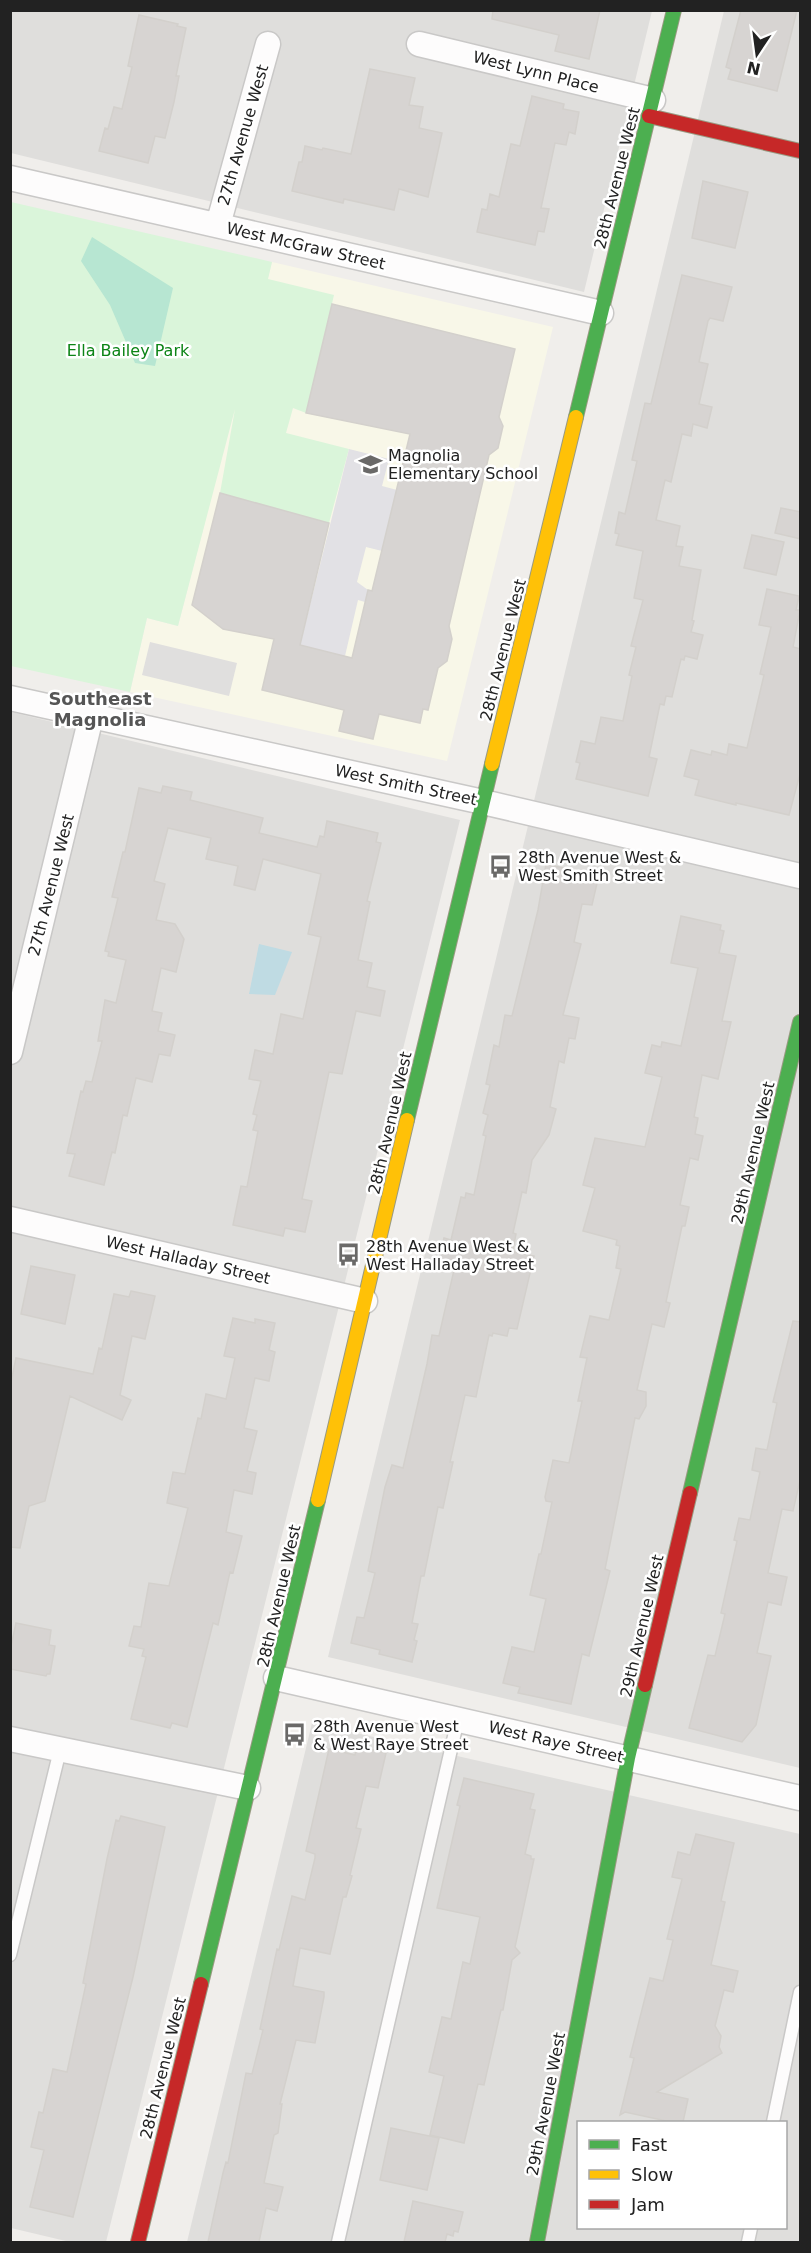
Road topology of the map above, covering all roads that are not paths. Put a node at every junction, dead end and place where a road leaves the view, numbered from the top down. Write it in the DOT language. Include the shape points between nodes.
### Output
graph roads {
  1 [pos="674,10"];
  2 [pos="268,44"];
  3 [pos="419,44"];
  4 [pos="651,108"];
  5 [pos="801,151"];
  6 [pos="10,178"];
  7 [pos="218,225"];
  8 [pos="601,313"];
  9 [pos="10,698"];
  10 [pos="91,717"];
  11 [pos="483,802"];
  12 [pos="801,876"];
  13 [pos="801,1022"];
  14 [pos="10,1052"];
  15 [pos="10,1219"];
  16 [pos="365,1301"];
  17 [pos="276,1678"];
  18 [pos="458,1719"];
  19 [pos="10,1739"];
  20 [pos="60,1750"];
  21 [pos="628,1758"];
  22 [pos="248,1788"];
  23 [pos="801,1798"];
  24 [pos="10,1955"];
  25 [pos="801,1992"];
  26 [pos="773,2121"];
  27 [pos="138,2242"];
  28 [pos="338,2242"];
  29 [pos="537,2242"];
  1 -- 4 [label="street, 28th Avenue West"];
  2 -- 7 [label="street, 27th Avenue West"];
  3 -- 4 [label="street, West Lynn Place"];
  4 -- 5 [label="street"];
  4 -- 8 [label="street, 28th Avenue West"];
  6 -- 7 [label="street, West McGraw Street"];
  7 -- 8 [label="street, West McGraw Street"];
  8 -- 11 [label="street, 28th Avenue West"];
  9 -- 10 [label="street, West Smith Street"];
  10 -- 11 [label="street, West Smith Street"];
  10 -- 14 [label="street, 27th Avenue West"];
  11 -- 12 [label="street, West Smith Street"];
  11 -- 16 [label="street, 28th Avenue West"];
  13 -- 21 [label="street, 29th Avenue West"];
  15 -- 16 [label="street, West Halladay Street"];
  16 -- 17 [label="street, 28th Avenue West"];
  17 -- 18 [label="street, West Raye Street"];
  17 -- 22 [label="street, 28th Avenue West"];
  18 -- 21 [label="street, West Raye Street"];
  18 -- 28 [label="lane"];
  19 -- 20 [label="street"];
  20 -- 22 [label="street"];
  20 -- 24 [label="lane"];
  21 -- 23 [label="street, West Raye Street"];
  21 -- 29 [label="street, 29th Avenue West"];
  22 -- 27 [label="street, 28th Avenue West"];
  25 -- 26 [label="lane"];
}
